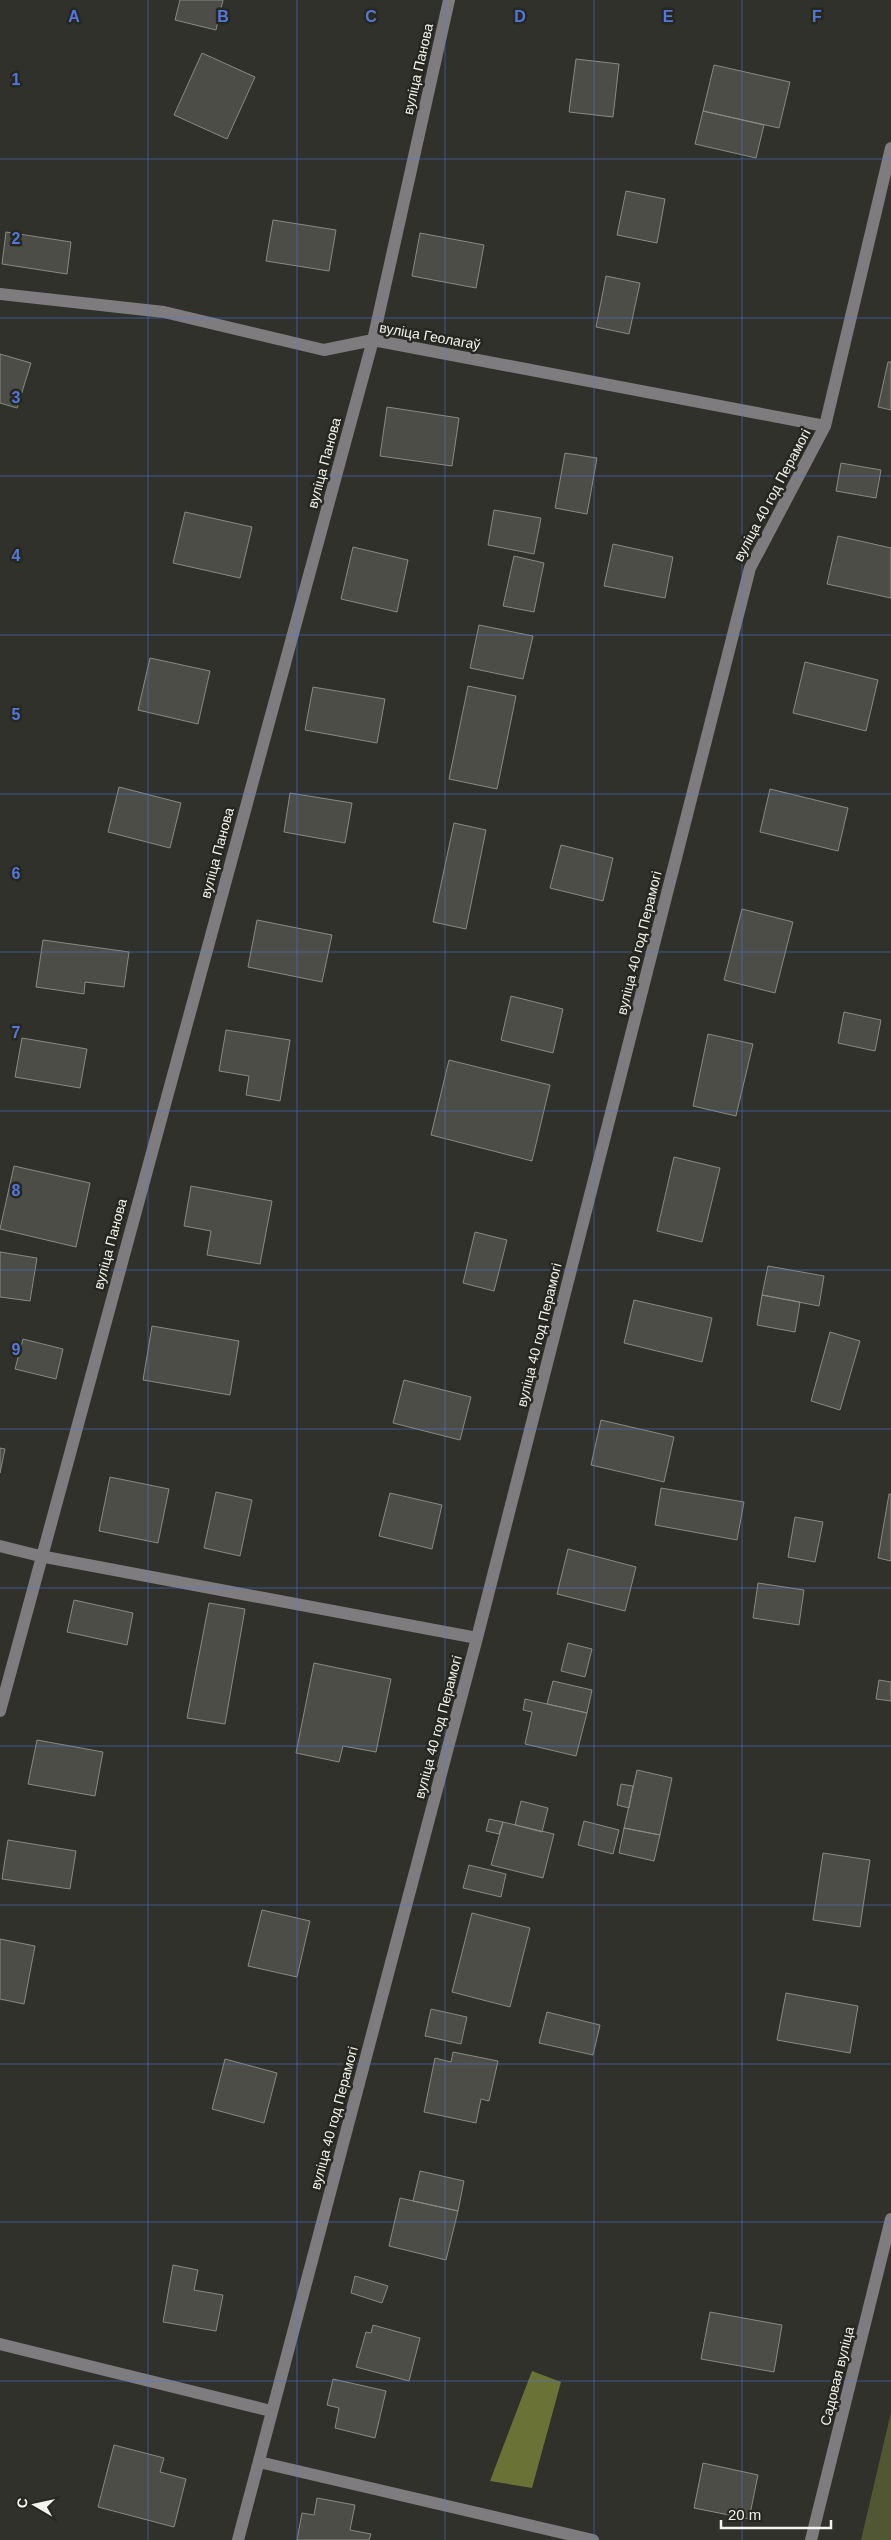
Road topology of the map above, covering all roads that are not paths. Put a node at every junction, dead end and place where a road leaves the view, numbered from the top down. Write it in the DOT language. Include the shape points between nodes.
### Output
graph roads {
  1 [pos="449,0"];
  2 [pos="891,148"];
  3 [pos="0,294"];
  4 [pos="374,340"];
  5 [pos="825,426"];
  6 [pos="0,1546"];
  7 [pos="40,1556"];
  8 [pos="477,1638"];
  9 [pos="0,1711"];
  10 [pos="891,2219"];
  11 [pos="0,2344"];
  12 [pos="271,2412"];
  13 [pos="259,2462"];
  14 [pos="238,2540"];
  15 [pos="593,2540"];
  16 [pos="812,2540"];
  1 -- 4 [label="street, вуліца Панова"];
  2 -- 5 [label="street, вуліца 40 год Перамогі"];
  3 -- 4 [label="street, вуліца Геолагаў" via="164,312 324,350"];
  4 -- 5 [label="street, вуліца Геолагаў"];
  4 -- 7 [label="street, вуліца Панова"];
  5 -- 8 [label="street, вуліца 40 год Перамогі" via="750,568"];
  6 -- 7 [label="street"];
  7 -- 8 [label="street"];
  7 -- 9 [label="street, вуліца Панова"];
  8 -- 12 [label="street, вуліца 40 год Перамогі"];
  10 -- 16 [label="street, Садовая вуліца"];
  11 -- 12 [label="street"];
  12 -- 13 [label="street, вуліца 40 год Перамогі"];
  13 -- 14 [label="street, вуліца 40 год Перамогі"];
  13 -- 15 [label="street"];
}
